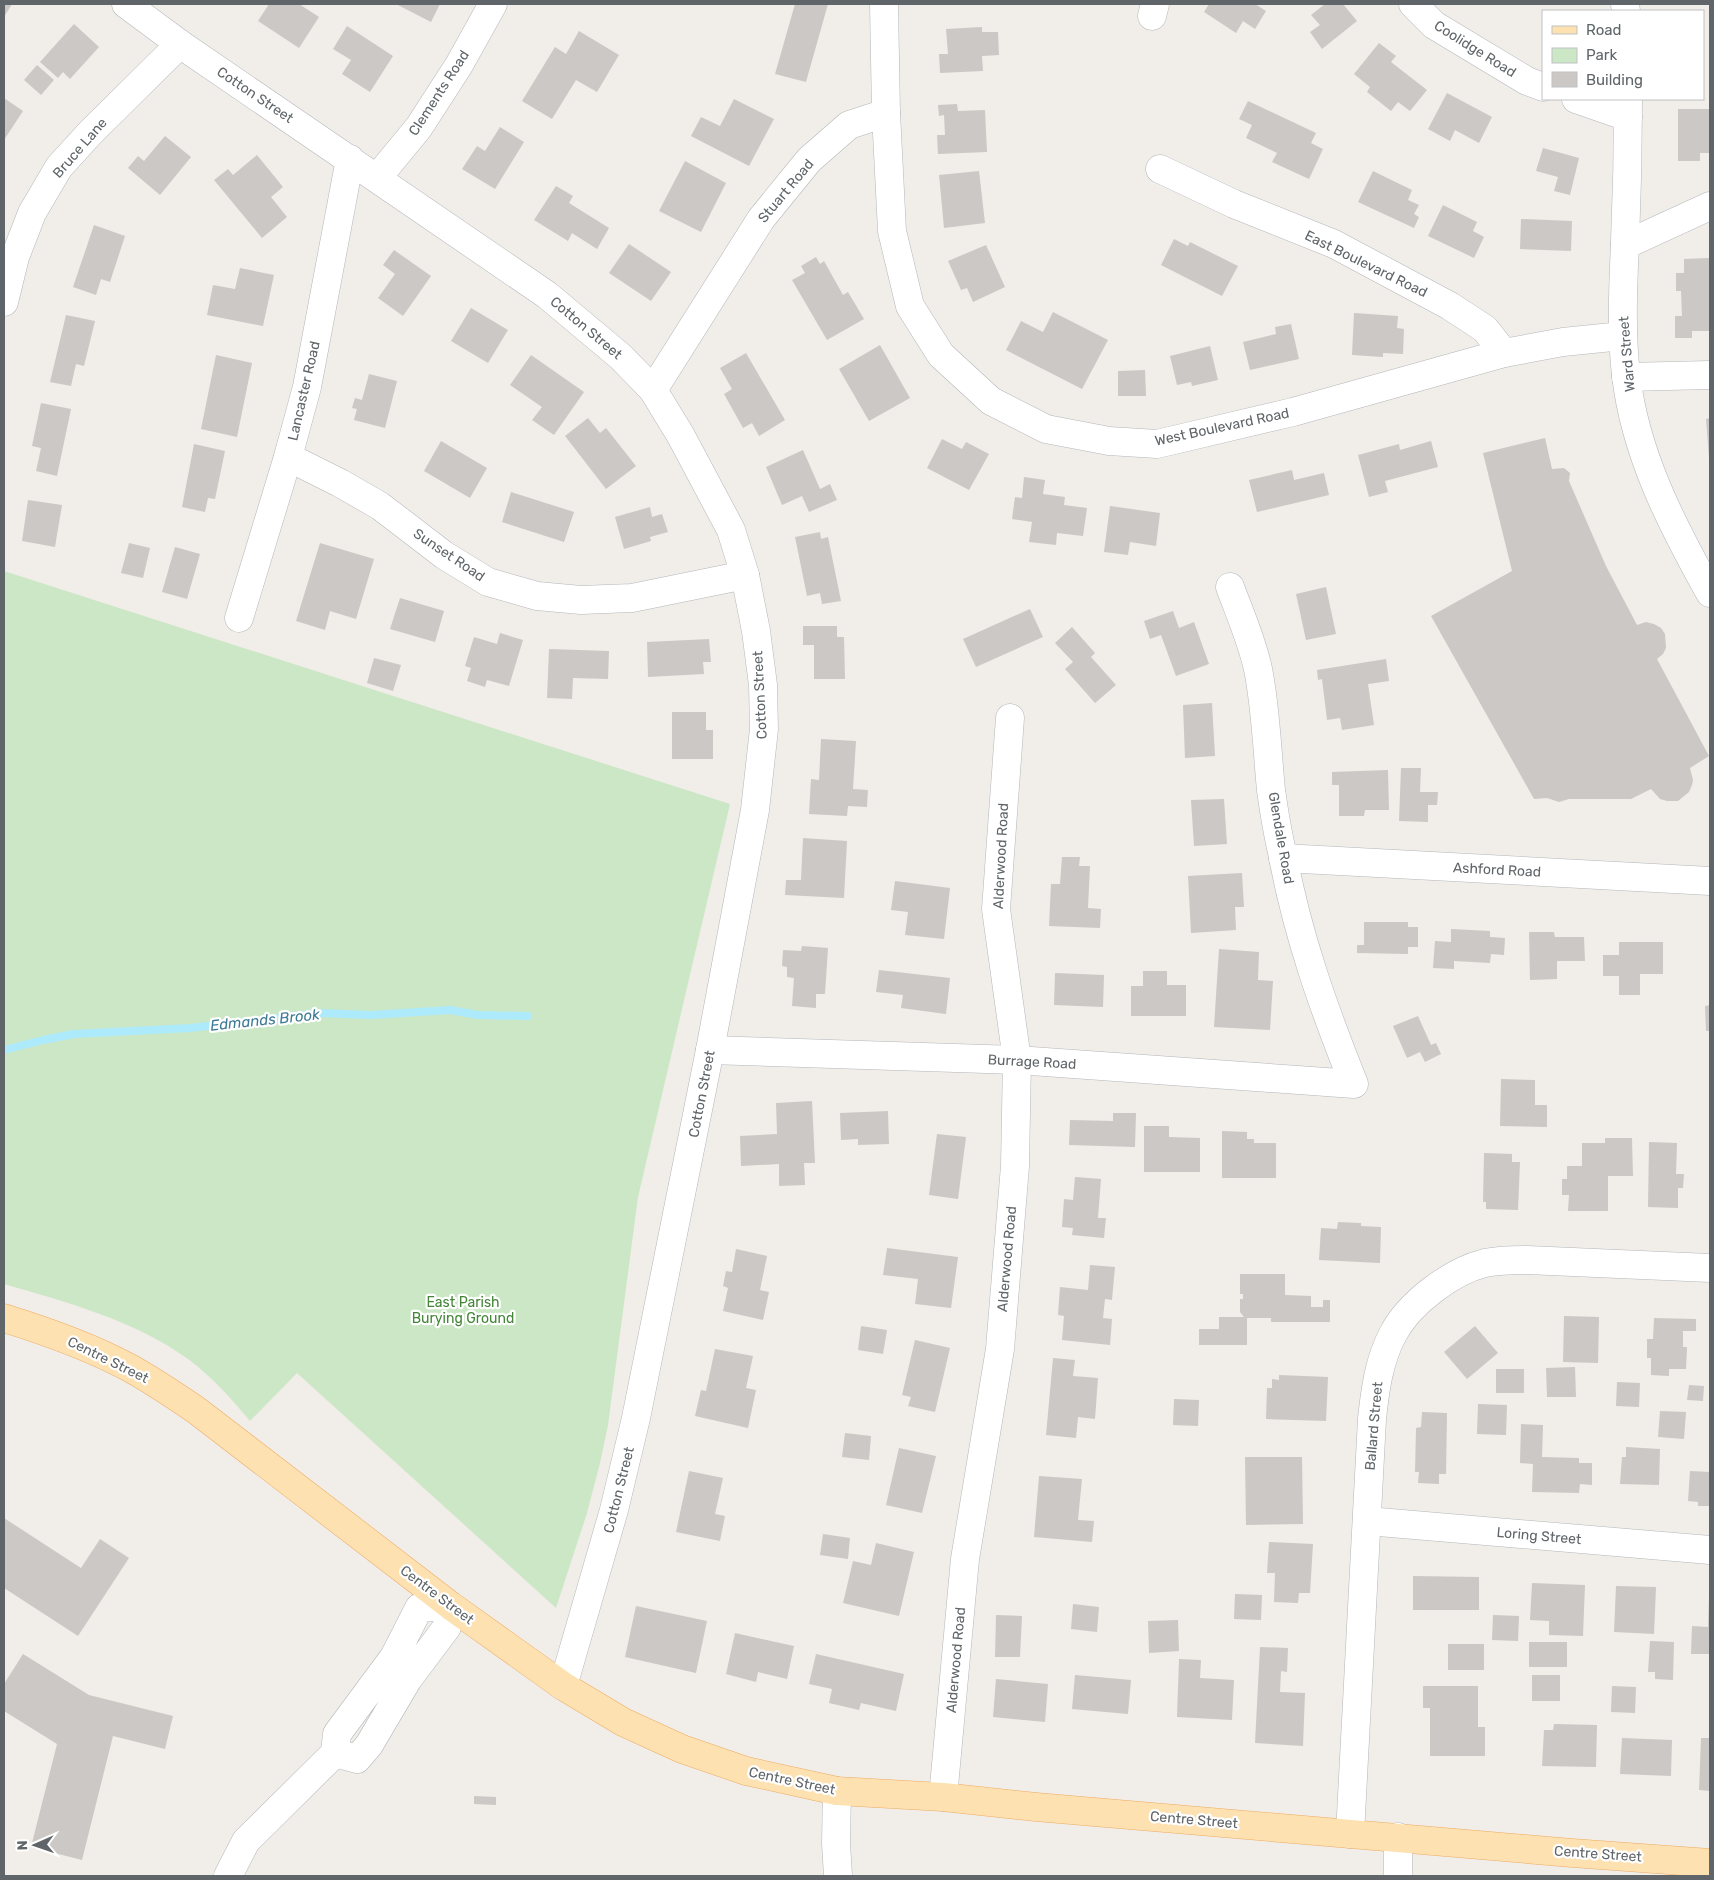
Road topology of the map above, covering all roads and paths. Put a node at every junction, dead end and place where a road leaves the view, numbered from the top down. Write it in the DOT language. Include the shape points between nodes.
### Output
graph roads {
  1 [pos="126,4"];
  2 [pos="493,4"];
  3 [pos="884,4"];
  4 [pos="1413,4"];
  5 [pos="180,44"];
  6 [pos="1542,87"];
  7 [pos="1582,100"];
  8 [pos="1628,108"];
  9 [pos="886,113"];
  10 [pos="350,160"];
  11 [pos="1160,169"];
  12 [pos="377,178"];
  13 [pos="1710,206"];
  14 [pos="1625,245"];
  15 [pos="4,302"];
  16 [pos="1622,336"];
  17 [pos="1504,353"];
  18 [pos="1710,375"];
  19 [pos="1626,377"];
  20 [pos="653,390"];
  21 [pos="288,458"];
  22 [pos="745,575"];
  23 [pos="1230,587"];
  24 [pos="1710,593"];
  25 [pos="239,618"];
  26 [pos="1010,718"];
  27 [pos="1283,858"];
  28 [pos="1710,881"];
  29 [pos="710,1050"];
  30 [pos="1017,1060"];
  31 [pos="1354,1084"];
  32 [pos="1710,1268"];
  33 [pos="4,1318"];
  34 [pos="1367,1521"];
  35 [pos="1710,1550"];
  36 [pos="451,1606"];
  37 [pos="563,1686"];
  38 [pos="837,1791"];
  39 [pos="943,1797"];
  40 [pos="1350,1834"];
  41 [pos="1398,1837"];
  42 [pos="1710,1863"];
  43 [pos="228,1876"];
  44 [pos="838,1876"];
  45 [pos="1398,1876"];
  1 -- 5 [label="street, Cotton Street"];
  2 -- 12 [label="street, Clements Road" via="419,127"];
  3 -- 9 [label="street"];
  4 -- 6 [label="street, Coolidge Road" via="1434,25 1527,81"];
  5 -- 10 [label="street, Cotton Street"];
  5 -- 15 [label="street, Bruce Lane" via="59,167 32,213 15,257"];
  7 -- 8 [label="street"];
  8 -- 14 [label="street, Ward Street"];
  9 -- 17 [label="street, West Boulevard Road" via="892,231 910,306 941,355 991,401 1046,429 1109,441 1157,444 1293,412"];
  9 -- 20 [label="street, Stuart Road" via="849,125 809,160 761,219"];
  10 -- 12 [label="street, Cotton Street"];
  10 -- 21 [label="street, Lancaster Road" via="307,387"];
  11 -- 17 [label="street, East Boulevard Road" via="1234,204 1334,244 1450,306 1485,329"];
  12 -- 20 [label="street, Cotton Street" via="546,295 622,357"];
  13 -- 14 [label="street"];
  14 -- 16 [label="street, Ward Street"];
  16 -- 17 [label="street, West Boulevard Road"];
  16 -- 19 [label="street, Ward Street"];
  18 -- 19 [label="street"];
  19 -- 24 [label="street, Ward Street" via="1645,455 1656,484 1668,514"];
  20 -- 22 [label="street, Cotton Street" via="682,436 731,530"];
  21 -- 22 [label="street, Sunset Road" via="380,506 444,555 488,582 537,596 581,600 632,598"];
  21 -- 25 [label="street, Lancaster Road"];
  22 -- 29 [label="street, Cotton Street" via="763,685 764,729 755,810"];
  23 -- 27 [label="street, Glendale Road" via="1258,668"];
  26 -- 30 [label="street, Alderwood Road" via="996,910"];
  27 -- 28 [label="street, Ashford Road"];
  27 -- 31 [label="street, Glendale Road" via="1309,965"];
  29 -- 30 [label="street, Burrage Road"];
  29 -- 37 [label="street, Cotton Street" via="636,1418 612,1519"];
  30 -- 31 [label="street, Burrage Road"];
  30 -- 39 [label="street, Alderwood Road" via="1015,1166 1000,1349 965,1559"];
  32 -- 34 [label="street, Ballard Street" via="1502,1260 1474,1267 1438,1286 1402,1320 1382,1361 1372,1419"];
  33 -- 36 [label="main road, Centre Street" via="68,1340 128,1367 165,1389"];
  34 -- 35 [label="street, Loring Street"];
  34 -- 40 [label="street, Ballard Street"];
  36 -- 37 [label="main road, Centre Street"];
  36 -- 43 [label="street" via="419,1608 394,1657 337,1734 335,1753 246,1842"];
  37 -- 38 [label="main road, Centre Street" via="622,1722 682,1750 746,1771"];
  38 -- 39 [label="main road, Centre Street"];
  38 -- 44 [label="street"];
  39 -- 40 [label="main road, Centre Street"];
  40 -- 41 [label="main road, Centre Street"];
  41 -- 42 [label="main road, Centre Street"];
  41 -- 45 [label="street"];
}
